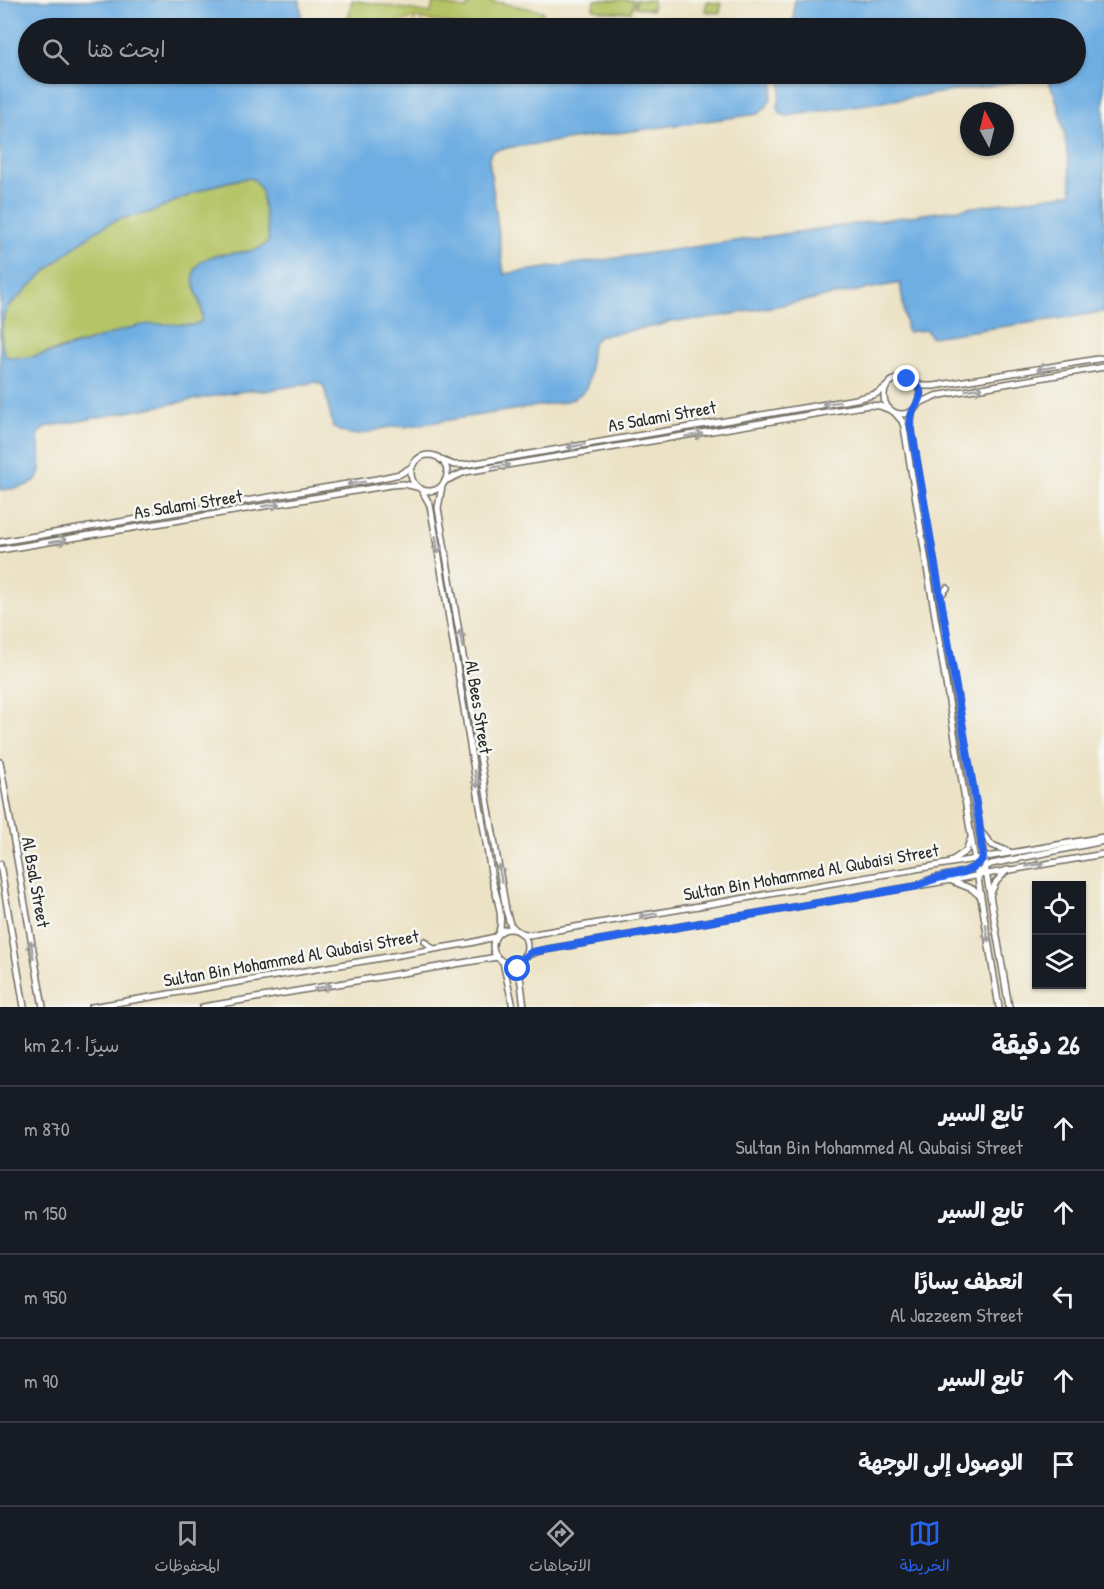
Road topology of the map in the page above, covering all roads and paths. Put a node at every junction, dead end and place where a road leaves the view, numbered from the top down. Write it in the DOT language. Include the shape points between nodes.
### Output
graph roads {
  1 [pos="1104,358"];
  2 [pos="1104,367"];
  3 [pos="913,382"];
  4 [pos="886,387"];
  5 [pos="918,404"];
  6 [pos="912,411"];
  7 [pos="892,412"];
  8 [pos="441,460"];
  9 [pos="412,467"];
  10 [pos="443,484"];
  11 [pos="419,488"];
  12 [pos="2,540"];
  13 [pos="0,550"];
  14 [pos="947,588"];
  15 [pos="940,596"];
  16 [pos="0,762"];
  17 [pos="980,830"];
  18 [pos="971,836"];
  19 [pos="1104,839"];
  20 [pos="1013,853"];
  21 [pos="1104,854"];
  22 [pos="983,858"];
  23 [pos="975,859"];
  24 [pos="0,864"];
  25 [pos="944,865"];
  26 [pos="976,866"];
  27 [pos="1007,870"];
  28 [pos="985,871"];
  29 [pos="978,875"];
  30 [pos="950,880"];
  31 [pos="918,886"];
  32 [pos="990,896"];
  33 [pos="981,897"];
  34 [pos="514,929"];
  35 [pos="522,933"];
  36 [pos="497,934"];
  37 [pos="425,941"];
  38 [pos="433,945"];
  39 [pos="525,956"];
  40 [pos="497,957"];
  41 [pos="518,961"];
  42 [pos="503,962"];
  43 [pos="24,1007"];
  44 [pos="42,1007"];
  45 [pos="92,1007"];
  46 [pos="203,1007"];
  47 [pos="513,1007"];
  48 [pos="524,1007"];
  49 [pos="999,1007"];
  50 [pos="1009,1007"];
  1 -- 3 [label="street, one-way" via="934,386"];
  5 -- 2 [label="street, one-way" via="939,395"];
  3 -- 4 [label="street" via="897,379"];
  3 -- 5 [label="street" via="920,392"];
  4 -- 7 [label="street" via="884,399"];
  4 -- 8 [label="street, As Salami Street, one-way" via="856,399 464,465"];
  5 -- 6 [label="street"];
  6 -- 7 [label="street"];
  6 -- 15 [label="street" via="914,447"];
  10 -- 7 [label="street, As Salami Street, one-way" via="465,472 869,405"];
  7 -- 18 [label="street" via="904,427"];
  8 -- 9 [label="street" via="425,456"];
  8 -- 10 [label="street" via="447,472"];
  9 -- 11 [label="street" via="412,480"];
  9 -- 12 [label="street, As Salami Street, one-way" via="395,476"];
  10 -- 11 [label="street" via="432,491"];
  34 -- 10 [label="street, Al Bees Street, one-way" via="506,909 438,508"];
  13 -- 11 [label="street, As Salami Street, one-way" via="391,485"];
  11 -- 36 [label="street, Al Bees Street, one-way" via="430,505 498,906 501,926"];
  14 -- 15 [label="street"];
  15 -- 17 [label="street"];
  44 -- 16 [label="street, Al Bsal Street, one-way"];
  17 -- 20 [label="street" via="992,846"];
  17 -- 22 [label="street"];
  18 -- 23 [label="street"];
  18 -- 25 [label="street" via="966,851"];
  19 -- 20 [label="street, Sultan Bin Mohammed Al Qubaisi Street"];
  19 -- 28 [label="street" via="1002,862"];
  20 -- 22 [label="street, Sultan Bin Mohammed Al Qubaisi Street"];
  27 -- 21 [label="street, Sultan Bin Mohammed Al Qubaisi Street, one-way"];
  22 -- 23 [label="street, Sultan Bin Mohammed Al Qubaisi Street"];
  22 -- 26 [label="street"];
  22 -- 28 [label="street"];
  23 -- 25 [label="street, Sultan Bin Mohammed Al Qubaisi Street"];
  23 -- 26 [label="street"];
  24 -- 43 [label="street, Al Bsal Street"];
  25 -- 35 [label="street, Sultan Bin Mohammed Al Qubaisi Street, one-way" via="550,932"];
  26 -- 29 [label="street"];
  26 -- 31 [label="street" via="926,880"];
  27 -- 28 [label="street, Sultan Bin Mohammed Al Qubaisi Street"];
  27 -- 32 [label="street"];
  28 -- 29 [label="street, Sultan Bin Mohammed Al Qubaisi Street"];
  28 -- 32 [label="street"];
  29 -- 30 [label="street, Sultan Bin Mohammed Al Qubaisi Street"];
  29 -- 33 [label="street"];
  30 -- 31 [label="street, Sultan Bin Mohammed Al Qubaisi Street"];
  30 -- 33 [label="street"];
  31 -- 39 [label="street, Sultan Bin Mohammed Al Qubaisi Street"];
  32 -- 50 [label="street"];
  33 -- 49 [label="street, one-way"];
  34 -- 35 [label="street"];
  34 -- 36 [label="street"];
  35 -- 39 [label="street" via="527,941"];
  36 -- 38 [label="street, Sultan Bin Mohammed Al Qubaisi Street"];
  36 -- 40 [label="street" via="493,950"];
  37 -- 38 [label="street"];
  38 -- 45 [label="street, Sultan Bin Mohammed Al Qubaisi Street"];
  39 -- 41 [label="street"];
  40 -- 42 [label="street"];
  46 -- 40 [label="street, Sultan Bin Mohammed Al Qubaisi Street, one-way"];
  41 -- 42 [label="street"];
  41 -- 48 [label="street"];
  42 -- 47 [label="street"];
}
